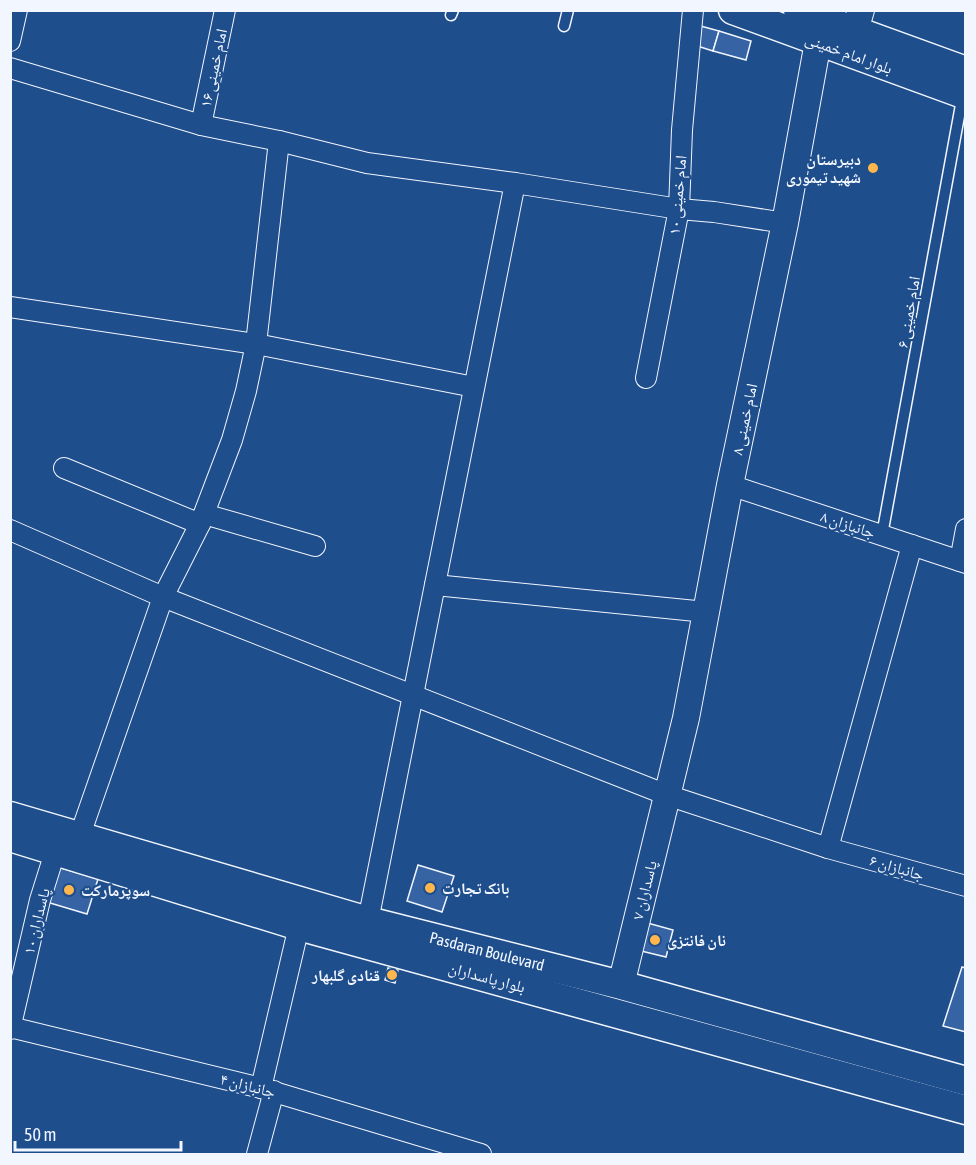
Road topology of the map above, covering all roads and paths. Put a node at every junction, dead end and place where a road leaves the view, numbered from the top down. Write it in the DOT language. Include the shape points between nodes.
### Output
graph roads {
  1 [pos="17,10"];
  2 [pos="225,10"];
  3 [pos="568,10"];
  4 [pos="693,10"];
  5 [pos="733,10"];
  6 [pos="798,10"];
  7 [pos="858,21"];
  8 [pos="564,26"];
  9 [pos="10,41"];
  10 [pos="818,42"];
  11 [pos="10,68"];
  12 [pos="965,87"];
  13 [pos="201,125"];
  14 [pos="279,141"];
  15 [pos="515,183"];
  16 [pos="679,209"];
  17 [pos="786,223"];
  18 [pos="10,307"];
  19 [pos="256,344"];
  20 [pos="646,378"];
  21 [pos="474,387"];
  22 [pos="64,468"];
  23 [pos="730,485"];
  24 [pos="202,519"];
  25 [pos="966,529"];
  26 [pos="10,530"];
  27 [pos="882,535"];
  28 [pos="912,545"];
  29 [pos="315,546"];
  30 [pos="963,562"];
  31 [pos="435,585"];
  32 [pos="163,597"];
  33 [pos="706,612"];
  34 [pos="413,696"];
  35 [pos="667,795"];
  36 [pos="10,816"];
  37 [pos="80,835"];
  38 [pos="10,837"];
  39 [pos="828,848"];
  40 [pos="56,849"];
  41 [pos="966,886"];
  42 [pos="368,921"];
  43 [pos="299,926"];
  44 [pos="621,985"];
  45 [pos="697,1006"];
  46 [pos="11,1027"];
  47 [pos="687,1033"];
  48 [pos="966,1081"];
  49 [pos="267,1089"];
  50 [pos="966,1110"];
  51 [pos="256,1155"];
  52 [pos="481,1155"];
  1 -- 9 [label="street"];
  2 -- 13 [label="street, امام خمینی ۱۶"];
  3 -- 8 [label="lane"];
  4 -- 16 [label="street, امام خمینی ۱۰"];
  5 -- 10 [label="main road, بلوار امام خمینی"];
  6 -- 7 [label="main road, بلوار امام خمینی"];
  7 -- 12 [label="main road, بلوار امام خمینی"];
  10 -- 12 [label="main road, بلوار امام خمینی"];
  10 -- 17 [label="street, امام خمینی ۸"];
  11 -- 13 [label="street"];
  12 -- 27 [label="lane, امام خمینی ۶"];
  13 -- 14 [label="street"];
  14 -- 15 [label="street" via="367,163"];
  14 -- 19 [label="street"];
  15 -- 16 [label="street"];
  15 -- 21 [label="street"];
  16 -- 17 [label="street"];
  16 -- 20 [label="street, امام خمینی ۱۰"];
  17 -- 23 [label="street, امام خمینی ۸"];
  18 -- 19 [label="street"];
  19 -- 21 [label="street"];
  19 -- 24 [label="street" via="232,440"];
  21 -- 31 [label="street"];
  22 -- 24 [label="street"];
  23 -- 27 [label="street, جانبازان ۸"];
  23 -- 33 [label="street, امام خمینی ۸"];
  24 -- 29 [label="street"];
  24 -- 32 [label="street"];
  25 -- 30 [label="street"];
  26 -- 32 [label="street, جانبازان ۶"];
  27 -- 28 [label="street, جانبازان ۸"];
  28 -- 30 [label="street, جانبازان ۸"];
  28 -- 39 [label="street"];
  31 -- 33 [label="street"];
  31 -- 34 [label="street"];
  32 -- 34 [label="street, جانبازان ۶"];
  32 -- 37 [label="street"];
  33 -- 35 [label="street, امام خمینی ۸"];
  34 -- 35 [label="street, جانبازان ۶"];
  34 -- 42 [label="street"];
  35 -- 39 [label="street, جانبازان ۶"];
  35 -- 44 [label="street, پاسداران ۷"];
  36 -- 37 [label="main road, Pasdaran Boulevard"];
  37 -- 42 [label="main road, Pasdaran Boulevard"];
  38 -- 40 [label="main road, بلوار پاسداران"];
  39 -- 41 [label="street, جانبازان ۶"];
  40 -- 43 [label="main road, بلوار پاسداران"];
  40 -- 46 [label="street, پاسداران ۱۰" via="40,900"];
  42 -- 44 [label="main road, Pasdaran Boulevard"];
  43 -- 47 [label="main road, بلوار پاسداران"];
  43 -- 49 [label="street"];
  44 -- 45 [label="main road, Pasdaran Boulevard"];
  45 -- 47 [label="main road"];
  45 -- 48 [label="main road, Pasdaran Boulevard"];
  46 -- 49 [label="street, جانبازان ۴"];
  47 -- 50 [label="main road, بلوار پاسداران"];
  49 -- 51 [label="street"];
  49 -- 52 [label="street, جانبازان ۴"];
}
